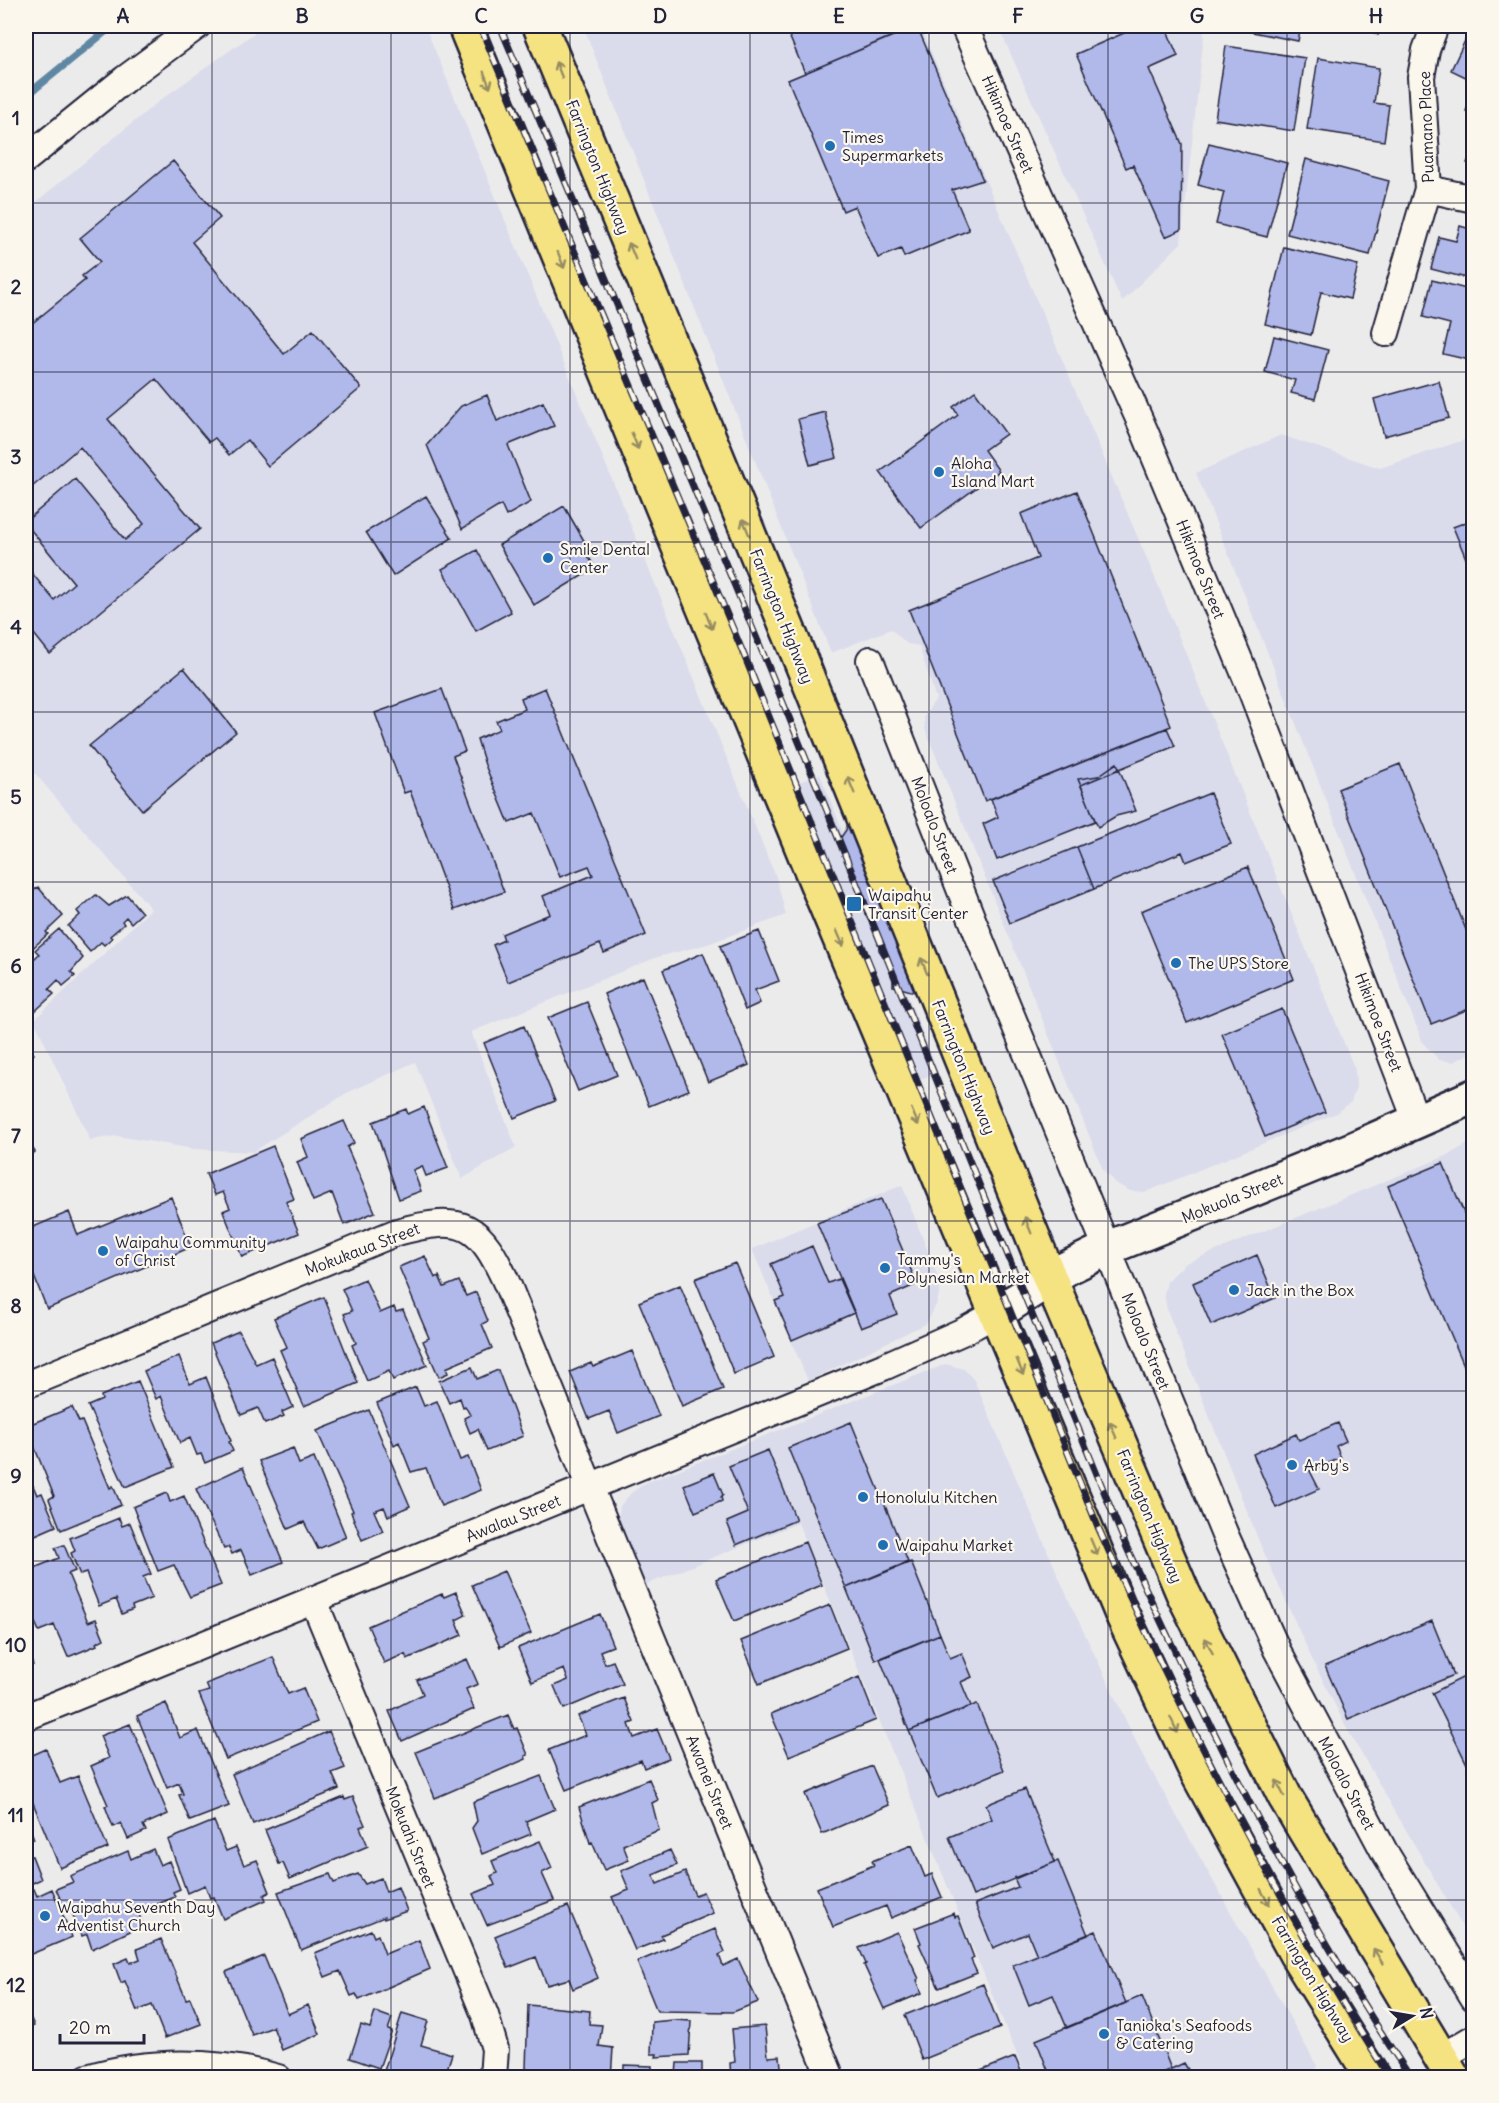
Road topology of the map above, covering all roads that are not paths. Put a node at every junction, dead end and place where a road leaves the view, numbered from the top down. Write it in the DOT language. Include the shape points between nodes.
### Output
graph roads {
  1 [pos="197,26"];
  2 [pos="465,26"];
  3 [pos="540,26"];
  4 [pos="964,26"];
  5 [pos="1436,26"];
  6 [pos="26,159"];
  7 [pos="1428,189"];
  8 [pos="1473,199"];
  9 [pos="1386,333"];
  10 [pos="870,660"];
  11 [pos="1473,1096"];
  12 [pos="1417,1122"];
  13 [pos="1108,1248"];
  14 [pos="1050,1279"];
  15 [pos="997,1313"];
  16 [pos="26,1385"];
  17 [pos="589,1486"];
  18 [pos="313,1599"];
  19 [pos="26,1717"];
  20 [pos="1473,1998"];
  21 [pos="1473,2038"];
  22 [pos="1447,2068"];
  23 [pos="87,2078"];
  24 [pos="278,2078"];
  25 [pos="493,2078"];
  26 [pos="831,2078"];
  27 [pos="1373,2078"];
  1 -- 6 [label="street"];
  2 -- 15 [label="main road, Farrington Highway, one-way"];
  14 -- 3 [label="main road, Farrington Highway, one-way"];
  4 -- 12 [label="street, Hikimoe Street" via="1153,452 1249,684"];
  5 -- 7 [label="street, Puamano Place" via="1421,77"];
  7 -- 8 [label="street"];
  7 -- 9 [label="street, Puamano Place"];
  10 -- 13 [label="street, Moloalo Street"];
  11 -- 12 [label="street, Mokuola Street"];
  12 -- 13 [label="street, Mokuola Street"];
  13 -- 14 [label="street, Mokuola Street"];
  13 -- 20 [label="street, Moloalo Street" via="1221,1525 1277,1650 1384,1851"];
  14 -- 15 [label="street, Mokuola Street"];
  22 -- 14 [label="main road, Farrington Highway, one-way" via="1285,1797 1240,1709 1183,1593"];
  15 -- 17 [label="street, Awalau Street" via="883,1367"];
  15 -- 27 [label="main road, Farrington Highway, one-way" via="1121,1612 1193,1765 1296,1954"];
  16 -- 17 [label="street, Mokukaua Street" via="397,1232 449,1222 470,1228 486,1242 498,1263"];
  17 -- 18 [label="street, Awalau Street"];
  17 -- 26 [label="street, Awanei Street"];
  18 -- 19 [label="street, Awalau Street"];
  18 -- 25 [label="street, Mokuahi Street" via="485,2015 495,2049"];
  21 -- 22 [label="street"];
  23 -- 24 [label="street" via="141,2067 182,2065 234,2068"];
}
